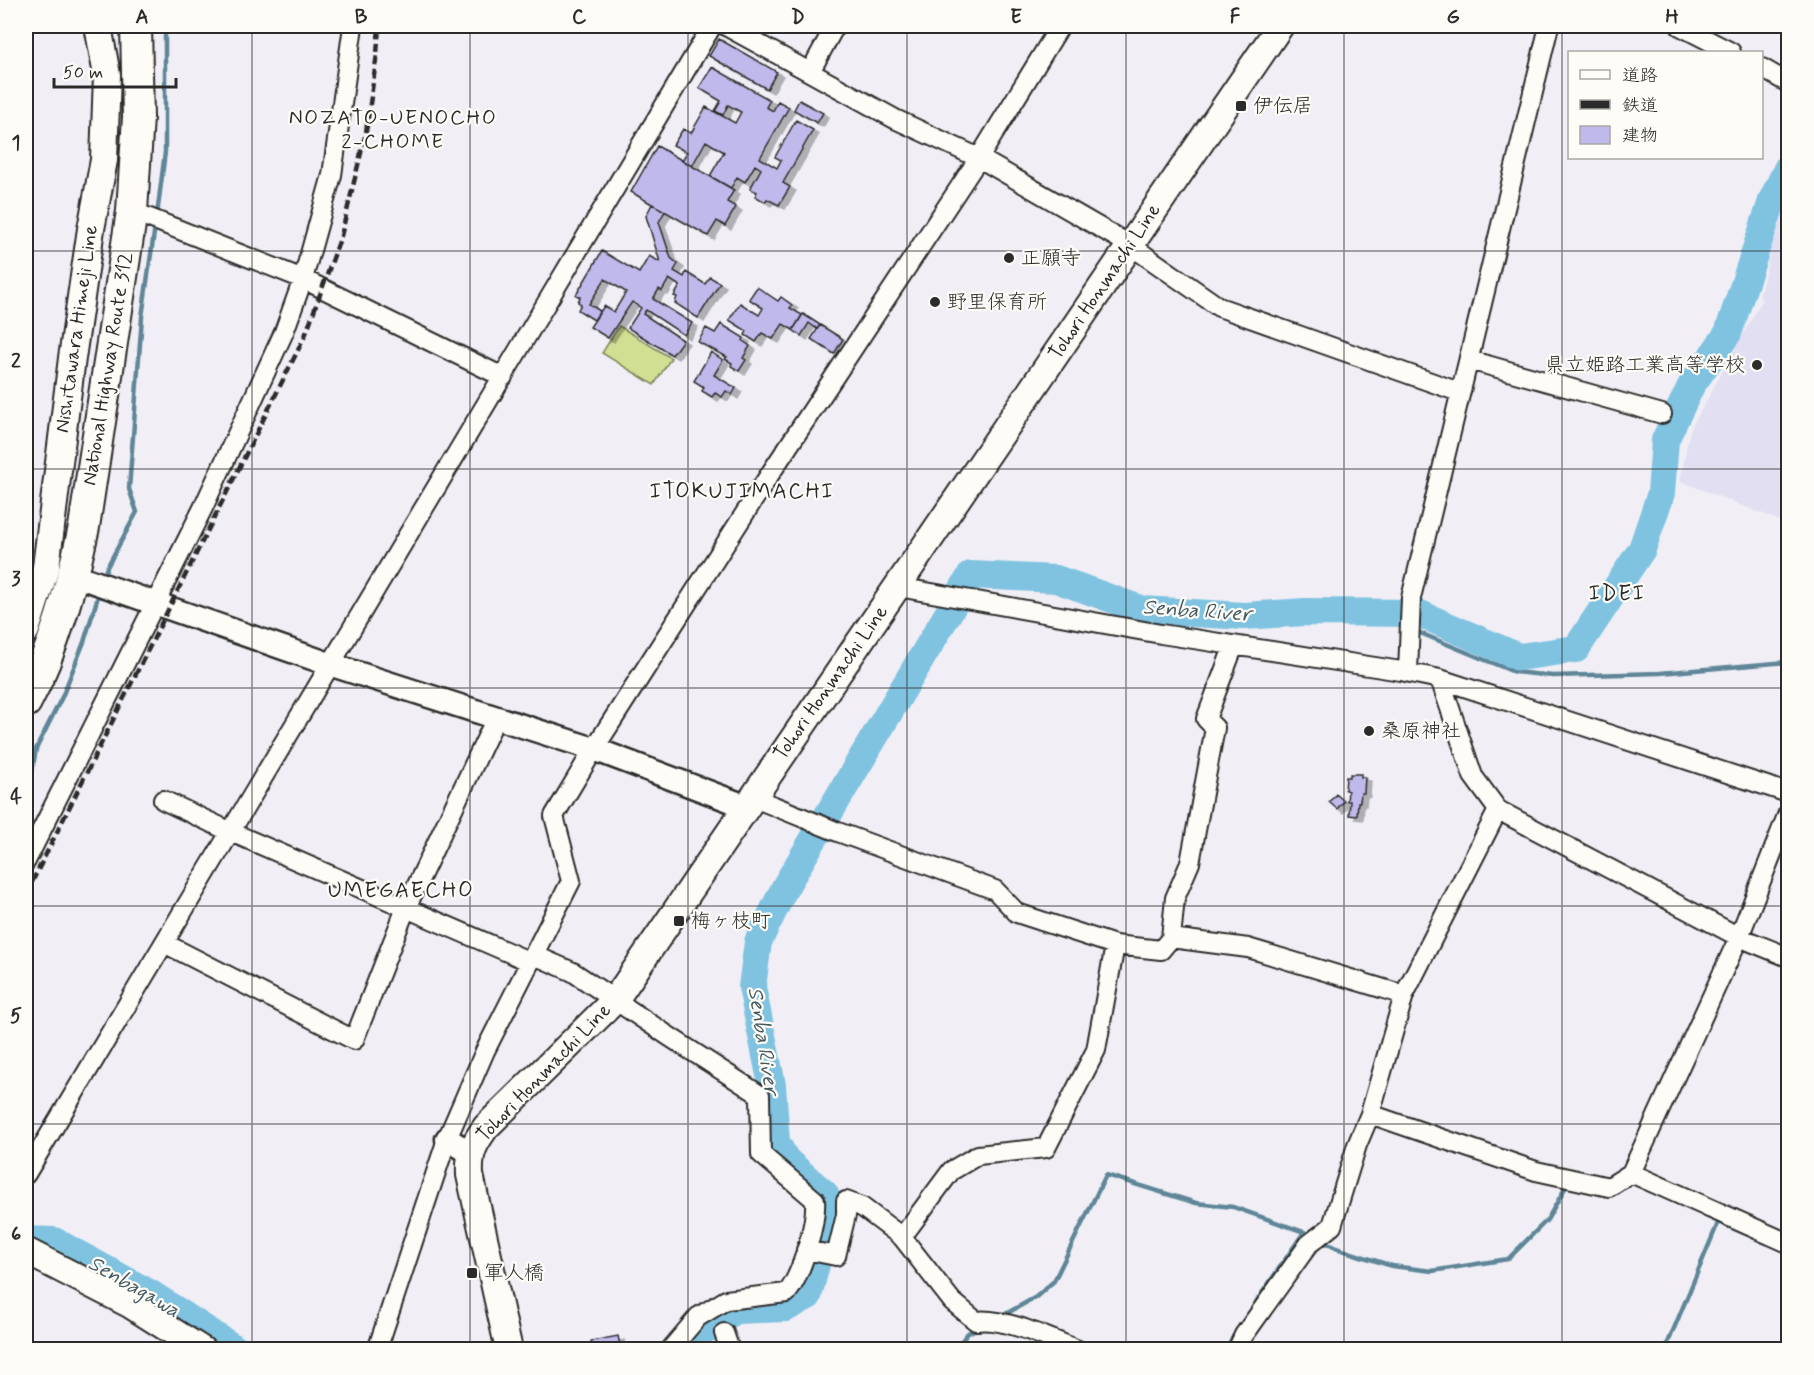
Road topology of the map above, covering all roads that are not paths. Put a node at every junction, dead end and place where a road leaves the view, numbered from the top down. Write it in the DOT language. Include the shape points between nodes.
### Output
graph roads {
  1 [pos="98,26"];
  2 [pos="136,26"];
  3 [pos="353,26"];
  4 [pos="712,26"];
  5 [pos="726,26"];
  6 [pos="835,26"];
  7 [pos="1060,26"];
  8 [pos="1280,26"];
  9 [pos="1549,26"];
  10 [pos="1680,26"];
  11 [pos="1729,51"];
  12 [pos="1763,69"];
  13 [pos="810,72"];
  14 [pos="1788,83"];
  15 [pos="980,158"];
  16 [pos="132,212"];
  17 [pos="1131,246"];
  18 [pos="303,279"];
  19 [pos="1469,360"];
  20 [pos="503,377"];
  21 [pos="1459,392"];
  22 [pos="1662,414"];
  23 [pos="48,567"];
  24 [pos="898,587"];
  25 [pos="154,603"];
  26 [pos="26,630"];
  27 [pos="1234,645"];
  28 [pos="332,665"];
  29 [pos="1408,672"];
  30 [pos="1440,678"];
  31 [pos="26,702"];
  32 [pos="496,718"];
  33 [pos="594,749"];
  34 [pos="1788,793"];
  35 [pos="163,800"];
  36 [pos="749,802"];
  37 [pos="1498,810"];
  38 [pos="1788,813"];
  39 [pos="231,832"];
  40 [pos="26,861"];
  41 [pos="406,908"];
  42 [pos="1739,937"];
  43 [pos="1170,938"];
  44 [pos="164,943"];
  45 [pos="1114,945"];
  46 [pos="534,955"];
  47 [pos="1788,957"];
  48 [pos="1404,995"];
  49 [pos="615,1000"];
  50 [pos="1370,1114"];
  51 [pos="447,1139"];
  52 [pos="471,1153"];
  53 [pos="1631,1173"];
  54 [pos="26,1174"];
  55 [pos="902,1237"];
  56 [pos="1788,1243"];
  57 [pos="806,1250"];
  58 [pos="26,1251"];
  59 [pos="202,1350"];
  60 [pos="377,1350"];
  61 [pos="508,1350"];
  62 [pos="670,1350"];
  63 [pos="1078,1350"];
  64 [pos="1238,1350"];
  1 -- 23 [label="main road, Nishitawara Himeji Line" via="107,75 104,160 75,335"];
  2 -- 16 [label="highway, National Highway Route 312" via="138,117"];
  3 -- 18 [label="street" via="332,175"];
  4 -- 20 [label="street"];
  5 -- 13 [label="street"];
  6 -- 13 [label="street"];
  7 -- 15 [label="street"];
  8 -- 17 [label="main road, Tohori Honmachi Line"];
  9 -- 19 [label="street"];
  10 -- 11 [label="street"];
  12 -- 14 [label="street"];
  13 -- 15 [label="street" via="895,119"];
  15 -- 17 [label="street"];
  15 -- 33 [label="street"];
  16 -- 18 [label="street"];
  16 -- 23 [label="highway, National Highway Route 312" via="84,527"];
  17 -- 21 [label="street" via="1219,307"];
  17 -- 24 [label="main road, Tohori Honmachi Line"];
  18 -- 20 [label="street"];
  18 -- 25 [label="street" via="284,332 203,508"];
  19 -- 21 [label="street"];
  19 -- 22 [label="street"];
  20 -- 28 [label="street"];
  21 -- 29 [label="street" via="1411,598"];
  23 -- 25 [label="street"];
  23 -- 26 [label="main road, Nishitawara Himeji Line"];
  23 -- 31 [label="highway, National Highway Route 312" via="41,674"];
  24 -- 27 [label="street"];
  24 -- 36 [label="main road, Tohori Honmachi Line"];
  25 -- 28 [label="street"];
  25 -- 40 [label="street"];
  27 -- 29 [label="street"];
  27 -- 43 [label="street" via="1206,719 1215,728 1190,862 1175,898"];
  28 -- 32 [label="street"];
  28 -- 39 [label="street"];
  29 -- 30 [label="street"];
  30 -- 34 [label="street"];
  30 -- 37 [label="street" via="1473,776"];
  32 -- 33 [label="street"];
  32 -- 41 [label="street"];
  33 -- 36 [label="street"];
  33 -- 46 [label="street" via="554,816 571,881"];
  35 -- 39 [label="street"];
  36 -- 45 [label="street" via="995,890 1017,913"];
  36 -- 49 [label="main road, Tohori Honmachi Line"];
  37 -- 42 [label="street"];
  37 -- 48 [label="street"];
  38 -- 42 [label="street"];
  39 -- 41 [label="street"];
  39 -- 44 [label="street"];
  41 -- 44 [label="street" via="354,1040"];
  41 -- 46 [label="street" via="525,960"];
  42 -- 47 [label="street"];
  42 -- 53 [label="street"];
  43 -- 45 [label="street" via="1161,950"];
  43 -- 48 [label="street" via="1248,948"];
  44 -- 54 [label="street"];
  45 -- 55 [label="street" via="1096,1050 1046,1148 978,1155 951,1171"];
  46 -- 49 [label="street" via="573,972"];
  46 -- 51 [label="street" via="485,1051"];
  48 -- 50 [label="street"];
  49 -- 52 [label="main road, Tohori Honmachi Line" via="486,1127"];
  49 -- 57 [label="street" via="760,1095 762,1154 815,1200"];
  50 -- 53 [label="street" via="1536,1171 1609,1187"];
  50 -- 64 [label="street" via="1332,1226 1309,1244 1244,1335"];
  51 -- 52 [label="street"];
  51 -- 60 [label="street"];
  52 -- 61 [label="main road, Tohori Honmachi Line" via="470,1176"];
  53 -- 56 [label="street"];
  55 -- 57 [label="street" via="862,1207 846,1201 836,1256"];
  55 -- 63 [label="street" via="952,1301 976,1320 1004,1323"];
  57 -- 62 [label="street" via="795,1283 787,1293 726,1300 698,1317"];
  58 -- 59 [label="main road" via="131,1305"];
}
